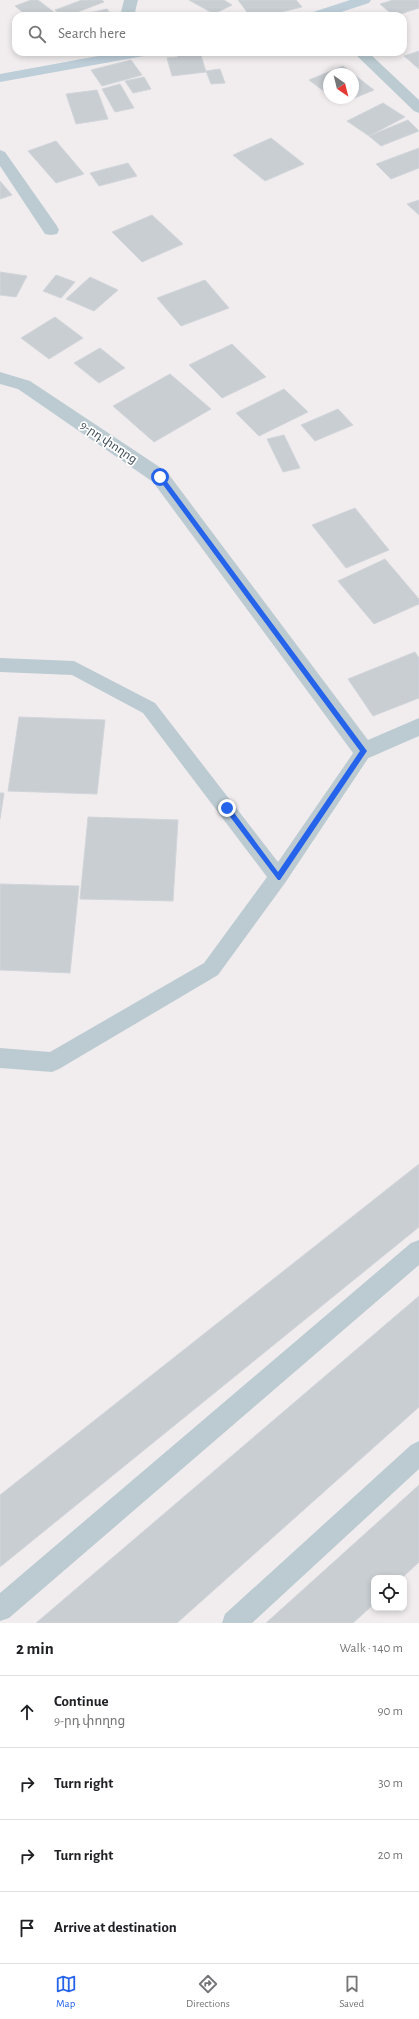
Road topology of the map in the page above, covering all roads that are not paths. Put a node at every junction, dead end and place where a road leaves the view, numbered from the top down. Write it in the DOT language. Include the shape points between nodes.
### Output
graph roads {
  1 [pos="131,0"];
  2 [pos="364,0"];
  3 [pos="128,12"];
  4 [pos="330,12"];
  5 [pos="108,56"];
  6 [pos="364,56"];
  7 [pos="0,78"];
  8 [pos="419,108"];
  9 [pos="0,155"];
  10 [pos="51,230"];
  11 [pos="0,378"];
  12 [pos="0,665"];
  13 [pos="419,728"];
  14 [pos="364,751"];
  15 [pos="278,878"];
  16 [pos="0,1058"];
  17 [pos="419,1250"];
  18 [pos="419,1453"];
  19 [pos="0,1609"];
  20 [pos="234,1623"];
  1 -- 3 [label="street"];
  2 -- 4 [label="main road"];
  5 -- 7 [label="main road"];
  6 -- 8 [label="street"];
  9 -- 10 [label="street"];
  11 -- 14 [label="street, 9-րդ փողոց" via="24,385 160,477"];
  12 -- 15 [label="lane" via="74,668 148,708 227,808"];
  13 -- 14 [label="street"];
  14 -- 15 [label="lane"];
  15 -- 16 [label="lane" via="211,969 52,1062"];
  17 -- 19 [label="lane"];
  18 -- 20 [label="lane"];
}
